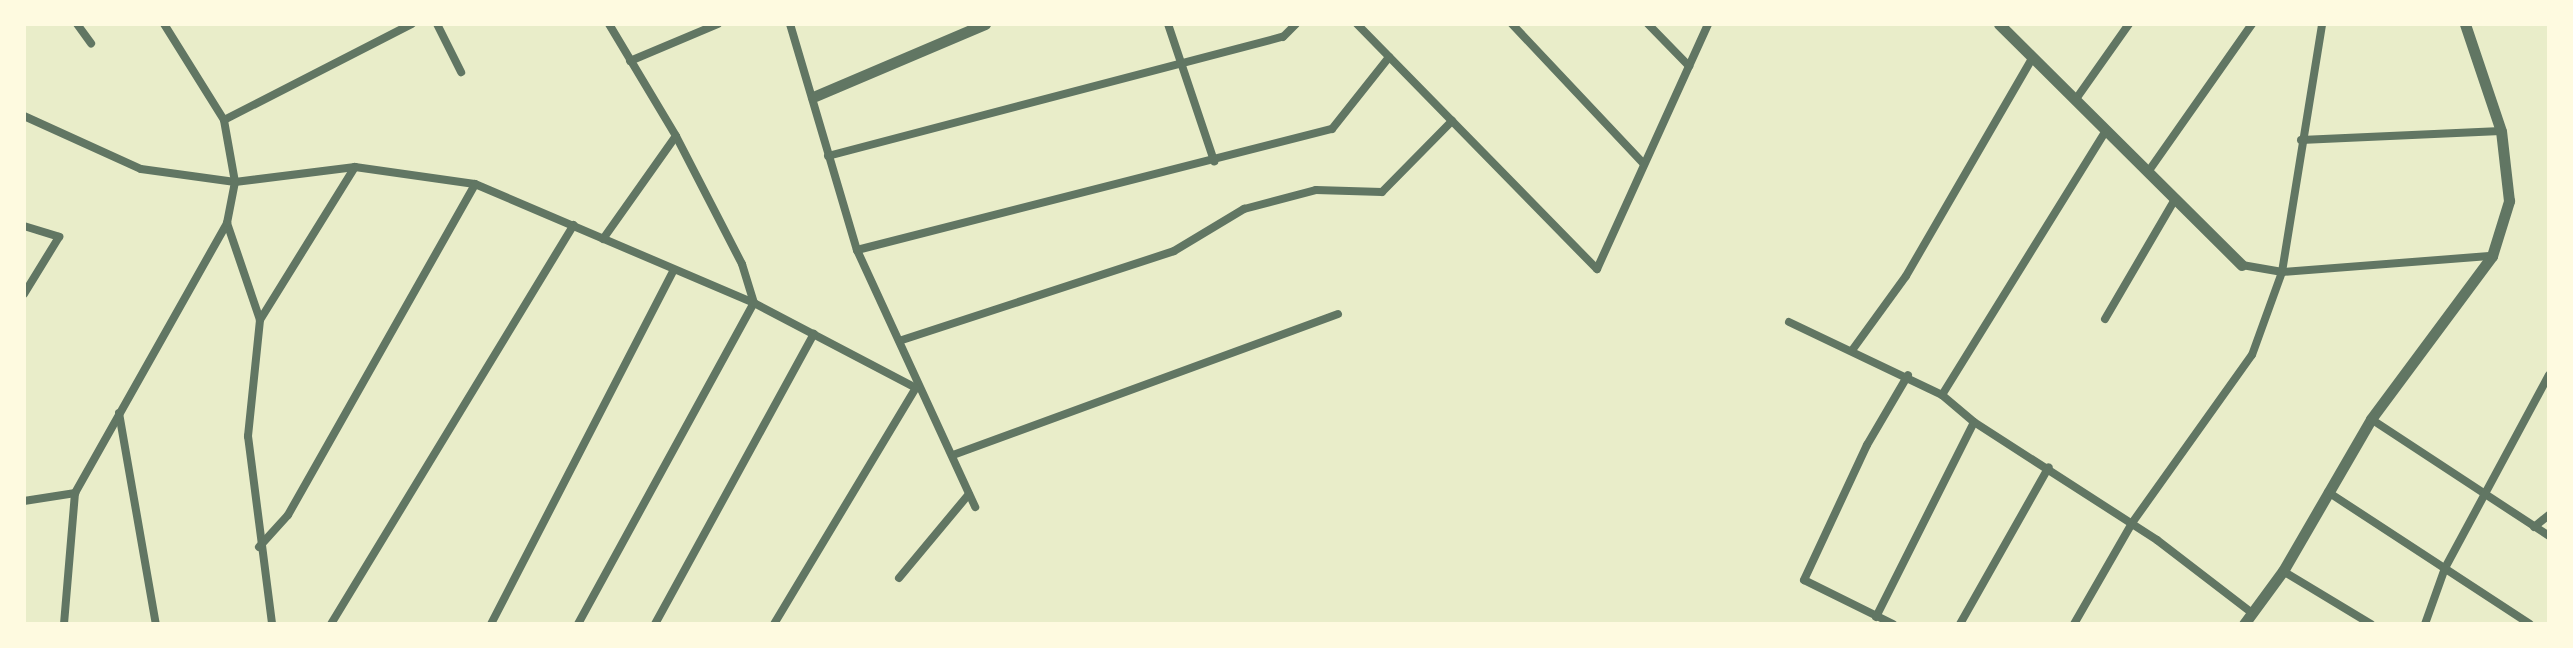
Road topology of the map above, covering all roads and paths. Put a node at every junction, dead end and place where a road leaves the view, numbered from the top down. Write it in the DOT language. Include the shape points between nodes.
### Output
graph roads {
  1 [pos="77,24"];
  2 [pos="164,24"];
  3 [pos="412,24"];
  4 [pos="437,24"];
  5 [pos="609,24"];
  6 [pos="718,24"];
  7 [pos="790,24"];
  8 [pos="985,24"];
  9 [pos="1168,24"];
  10 [pos="1296,24"];
  11 [pos="1357,24"];
  12 [pos="1512,24"];
  13 [pos="1648,24"];
  14 [pos="1708,24"];
  15 [pos="2129,24"];
  16 [pos="2252,24"];
  17 [pos="2322,24"];
  18 [pos="2465,24"];
  19 [pos="2005,26"];
  20 [pos="91,43"];
  21 [pos="1389,57"];
  22 [pos="2033,57"];
  23 [pos="630,61"];
  24 [pos="1184,62"];
  25 [pos="1689,66"];
  26 [pos="461,72"];
  27 [pos="813,97"];
  28 [pos="2076,99"];
  29 [pos="24,116"];
  30 [pos="224,120"];
  31 [pos="1452,121"];
  32 [pos="2106,130"];
  33 [pos="2501,131"];
  34 [pos="676,136"];
  35 [pos="2301,140"];
  36 [pos="828,156"];
  37 [pos="1214,161"];
  38 [pos="1644,164"];
  39 [pos="355,167"];
  40 [pos="2148,172"];
  41 [pos="235,182"];
  42 [pos="475,184"];
  43 [pos="2175,199"];
  44 [pos="227,223"];
  45 [pos="574,225"];
  46 [pos="24,226"];
  47 [pos="603,239"];
  48 [pos="857,250"];
  49 [pos="2492,256"];
  50 [pos="2242,265"];
  51 [pos="673,271"];
  52 [pos="2282,272"];
  53 [pos="24,294"];
  54 [pos="754,303"];
  55 [pos="1338,314"];
  56 [pos="2105,319"];
  57 [pos="260,320"];
  58 [pos="1789,322"];
  59 [pos="814,334"];
  60 [pos="902,340"];
  61 [pos="1853,349"];
  62 [pos="1908,375"];
  63 [pos="2549,375"];
  64 [pos="916,388"];
  65 [pos="1942,395"];
  66 [pos="119,413"];
  67 [pos="2371,419"];
  68 [pos="1974,422"];
  69 [pos="953,455"];
  70 [pos="2049,467"];
  71 [pos="2328,492"];
  72 [pos="75,493"];
  73 [pos="969,494"];
  74 [pos="2487,495"];
  75 [pos="24,501"];
  76 [pos="975,507"];
  77 [pos="2549,515"];
  78 [pos="2132,523"];
  79 [pos="2534,527"];
  80 [pos="2549,536"];
  81 [pos="259,547"];
  82 [pos="2445,568"];
  83 [pos="2283,571"];
  84 [pos="899,578"];
  85 [pos="2251,612"];
  86 [pos="1876,617"];
  87 [pos="64,624"];
  88 [pos="156,624"];
  89 [pos="272,624"];
  90 [pos="331,624"];
  91 [pos="491,624"];
  92 [pos="578,624"];
  93 [pos="655,624"];
  94 [pos="774,624"];
  95 [pos="1893,624"];
  96 [pos="1960,624"];
  97 [pos="2074,624"];
  98 [pos="2244,624"];
  99 [pos="2371,624"];
  100 [pos="2425,624"];
  101 [pos="2530,624"];
  1 -- 20 [label="street"];
  2 -- 30 [label="street"];
  3 -- 30 [label="street"];
  4 -- 26 [label="street"];
  5 -- 23 [label="street"];
  6 -- 23 [label="street"];
  7 -- 27 [label="street"];
  8 -- 27 [label="street"];
  9 -- 24 [label="street"];
  10 -- 24 [label="street" via="1283,37"];
  11 -- 21 [label="street"];
  12 -- 38 [label="street"];
  13 -- 25 [label="street"];
  14 -- 25 [label="street"];
  15 -- 28 [label="street"];
  16 -- 40 [label="street"];
  17 -- 35 [label="street"];
  18 -- 33 [label="street"];
  19 -- 22 [label="street"];
  21 -- 31 [label="street"];
  21 -- 37 [label="street" via="1332,129"];
  22 -- 28 [label="street"];
  22 -- 61 [label="street" via="1906,276"];
  23 -- 34 [label="street"];
  24 -- 36 [label="street"];
  24 -- 37 [label="street"];
  25 -- 38 [label="street"];
  27 -- 36 [label="street"];
  28 -- 32 [label="street"];
  29 -- 41 [label="street" via="141,169"];
  30 -- 41 [label="street"];
  31 -- 38 [label="street" via="1597,269"];
  31 -- 60 [label="street" via="1382,192 1316,190 1244,209 1174,251"];
  32 -- 40 [label="street"];
  32 -- 65 [label="street"];
  33 -- 35 [label="street"];
  33 -- 49 [label="street" via="2509,201"];
  34 -- 47 [label="street"];
  34 -- 54 [label="street" via="742,264"];
  35 -- 52 [label="street"];
  36 -- 48 [label="street"];
  37 -- 48 [label="street"];
  39 -- 41 [label="street"];
  39 -- 42 [label="street"];
  39 -- 57 [label="street"];
  40 -- 43 [label="street"];
  41 -- 44 [label="street"];
  42 -- 45 [label="street"];
  42 -- 81 [label="street" via="288,515"];
  43 -- 50 [label="street"];
  43 -- 56 [label="street"];
  44 -- 57 [label="street"];
  44 -- 66 [label="street"];
  45 -- 47 [label="street"];
  45 -- 90 [label="street"];
  46 -- 53 [label="street" via="59,237"];
  47 -- 51 [label="street"];
  48 -- 60 [label="street"];
  49 -- 52 [label="street"];
  49 -- 67 [label="street"];
  50 -- 52 [label="street"];
  51 -- 54 [label="street"];
  51 -- 91 [label="street"];
  52 -- 78 [label="street" via="2252,355"];
  54 -- 59 [label="street"];
  54 -- 92 [label="street"];
  55 -- 69 [label="street"];
  57 -- 81 [label="street" via="248,436"];
  58 -- 61 [label="street"];
  59 -- 64 [label="street"];
  59 -- 93 [label="street"];
  60 -- 64 [label="street"];
  61 -- 62 [label="street"];
  62 -- 65 [label="street"];
  62 -- 86 [label="street" via="1867,445 1804,580"];
  63 -- 74 [label="street"];
  64 -- 69 [label="street"];
  64 -- 94 [label="street"];
  65 -- 68 [label="street"];
  66 -- 72 [label="street"];
  66 -- 88 [label="street"];
  67 -- 71 [label="street"];
  67 -- 74 [label="street"];
  68 -- 70 [label="street"];
  68 -- 86 [label="street"];
  69 -- 73 [label="street"];
  70 -- 78 [label="street"];
  70 -- 96 [label="street"];
  71 -- 82 [label="street"];
  71 -- 83 [label="street"];
  72 -- 75 [label="street"];
  72 -- 87 [label="street"];
  73 -- 76 [label="street"];
  73 -- 84 [label="street"];
  74 -- 79 [label="street"];
  74 -- 82 [label="street"];
  77 -- 79 [label="street"];
  78 -- 85 [label="street"];
  78 -- 97 [label="street"];
  79 -- 80 [label="street"];
  81 -- 89 [label="street"];
  82 -- 100 [label="street"];
  82 -- 101 [label="street"];
  83 -- 85 [label="street"];
  83 -- 99 [label="street"];
  85 -- 98 [label="street"];
  86 -- 95 [label="street"];
}
